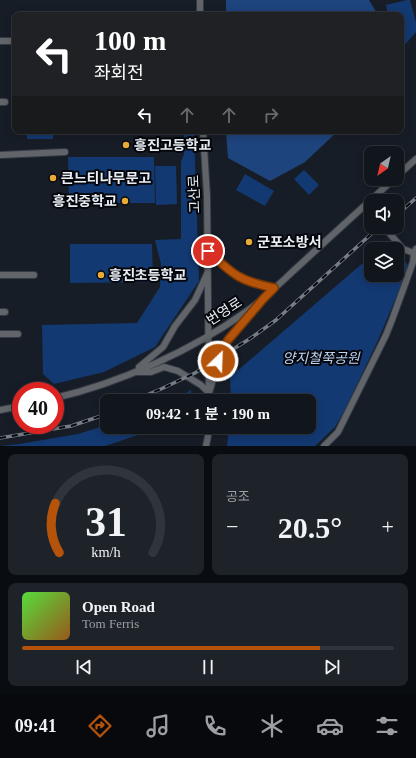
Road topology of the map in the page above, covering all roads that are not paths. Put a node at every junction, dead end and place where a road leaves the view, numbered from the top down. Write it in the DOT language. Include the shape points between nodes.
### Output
graph roads {
  1 [pos="200,0"];
  2 [pos="200,12"];
  3 [pos="0,41"];
  4 [pos="12,41"];
  5 [pos="203,134"];
  6 [pos="65,152"];
  7 [pos="0,154"];
  8 [pos="416,158"];
  9 [pos="404,169"];
  10 [pos="386,186"];
  11 [pos="377,194"];
  12 [pos="364,206"];
  13 [pos="390,234"];
  14 [pos="208,251"];
  15 [pos="415,251"];
  16 [pos="208,273"];
  17 [pos="0,275"];
  18 [pos="34,275"];
  19 [pos="274,288"];
  20 [pos="264,298"];
  21 [pos="0,334"];
  22 [pos="18,334"];
  23 [pos="209,335"];
  24 [pos="133,372"];
  25 [pos="209,393"];
  26 [pos="64,396"];
  27 [pos="12,408"];
  28 [pos="0,410"];
  29 [pos="208,434"];
  30 [pos="206,446"];
  31 [pos="324,446"];
  1 -- 2 [label="street"];
  3 -- 4 [label="street"];
  5 -- 14 [label="street, 고산로" via="208,196"];
  6 -- 7 [label="street"];
  8 -- 9 [label="street"];
  10 -- 11 [label="street, 번영로"];
  12 -- 19 [label="street, 번영로"];
  13 -- 15 [label="street" via="403,249"];
  14 -- 16 [label="street, 고산로"];
  14 -- 19 [label="street" via="229,271 242,279"];
  15 -- 31 [label="street" via="386,335 338,432"];
  16 -- 23 [label="street, 고산로"];
  16 -- 24 [label="street" via="195,300 163,347"];
  17 -- 18 [label="street"];
  19 -- 20 [label="street, 번영로"];
  20 -- 23 [label="street, 번영로"];
  20 -- 25 [label="street" via="220,352"];
  21 -- 22 [label="street"];
  23 -- 24 [label="street, 번영로" via="163,360"];
  23 -- 25 [label="street, 고산로"];
  24 -- 25 [label="street" via="151,372 164,367 178,371"];
  24 -- 26 [label="street, 번영로"];
  27 -- 28 [label="street"];
  29 -- 30 [label="street"];
}
